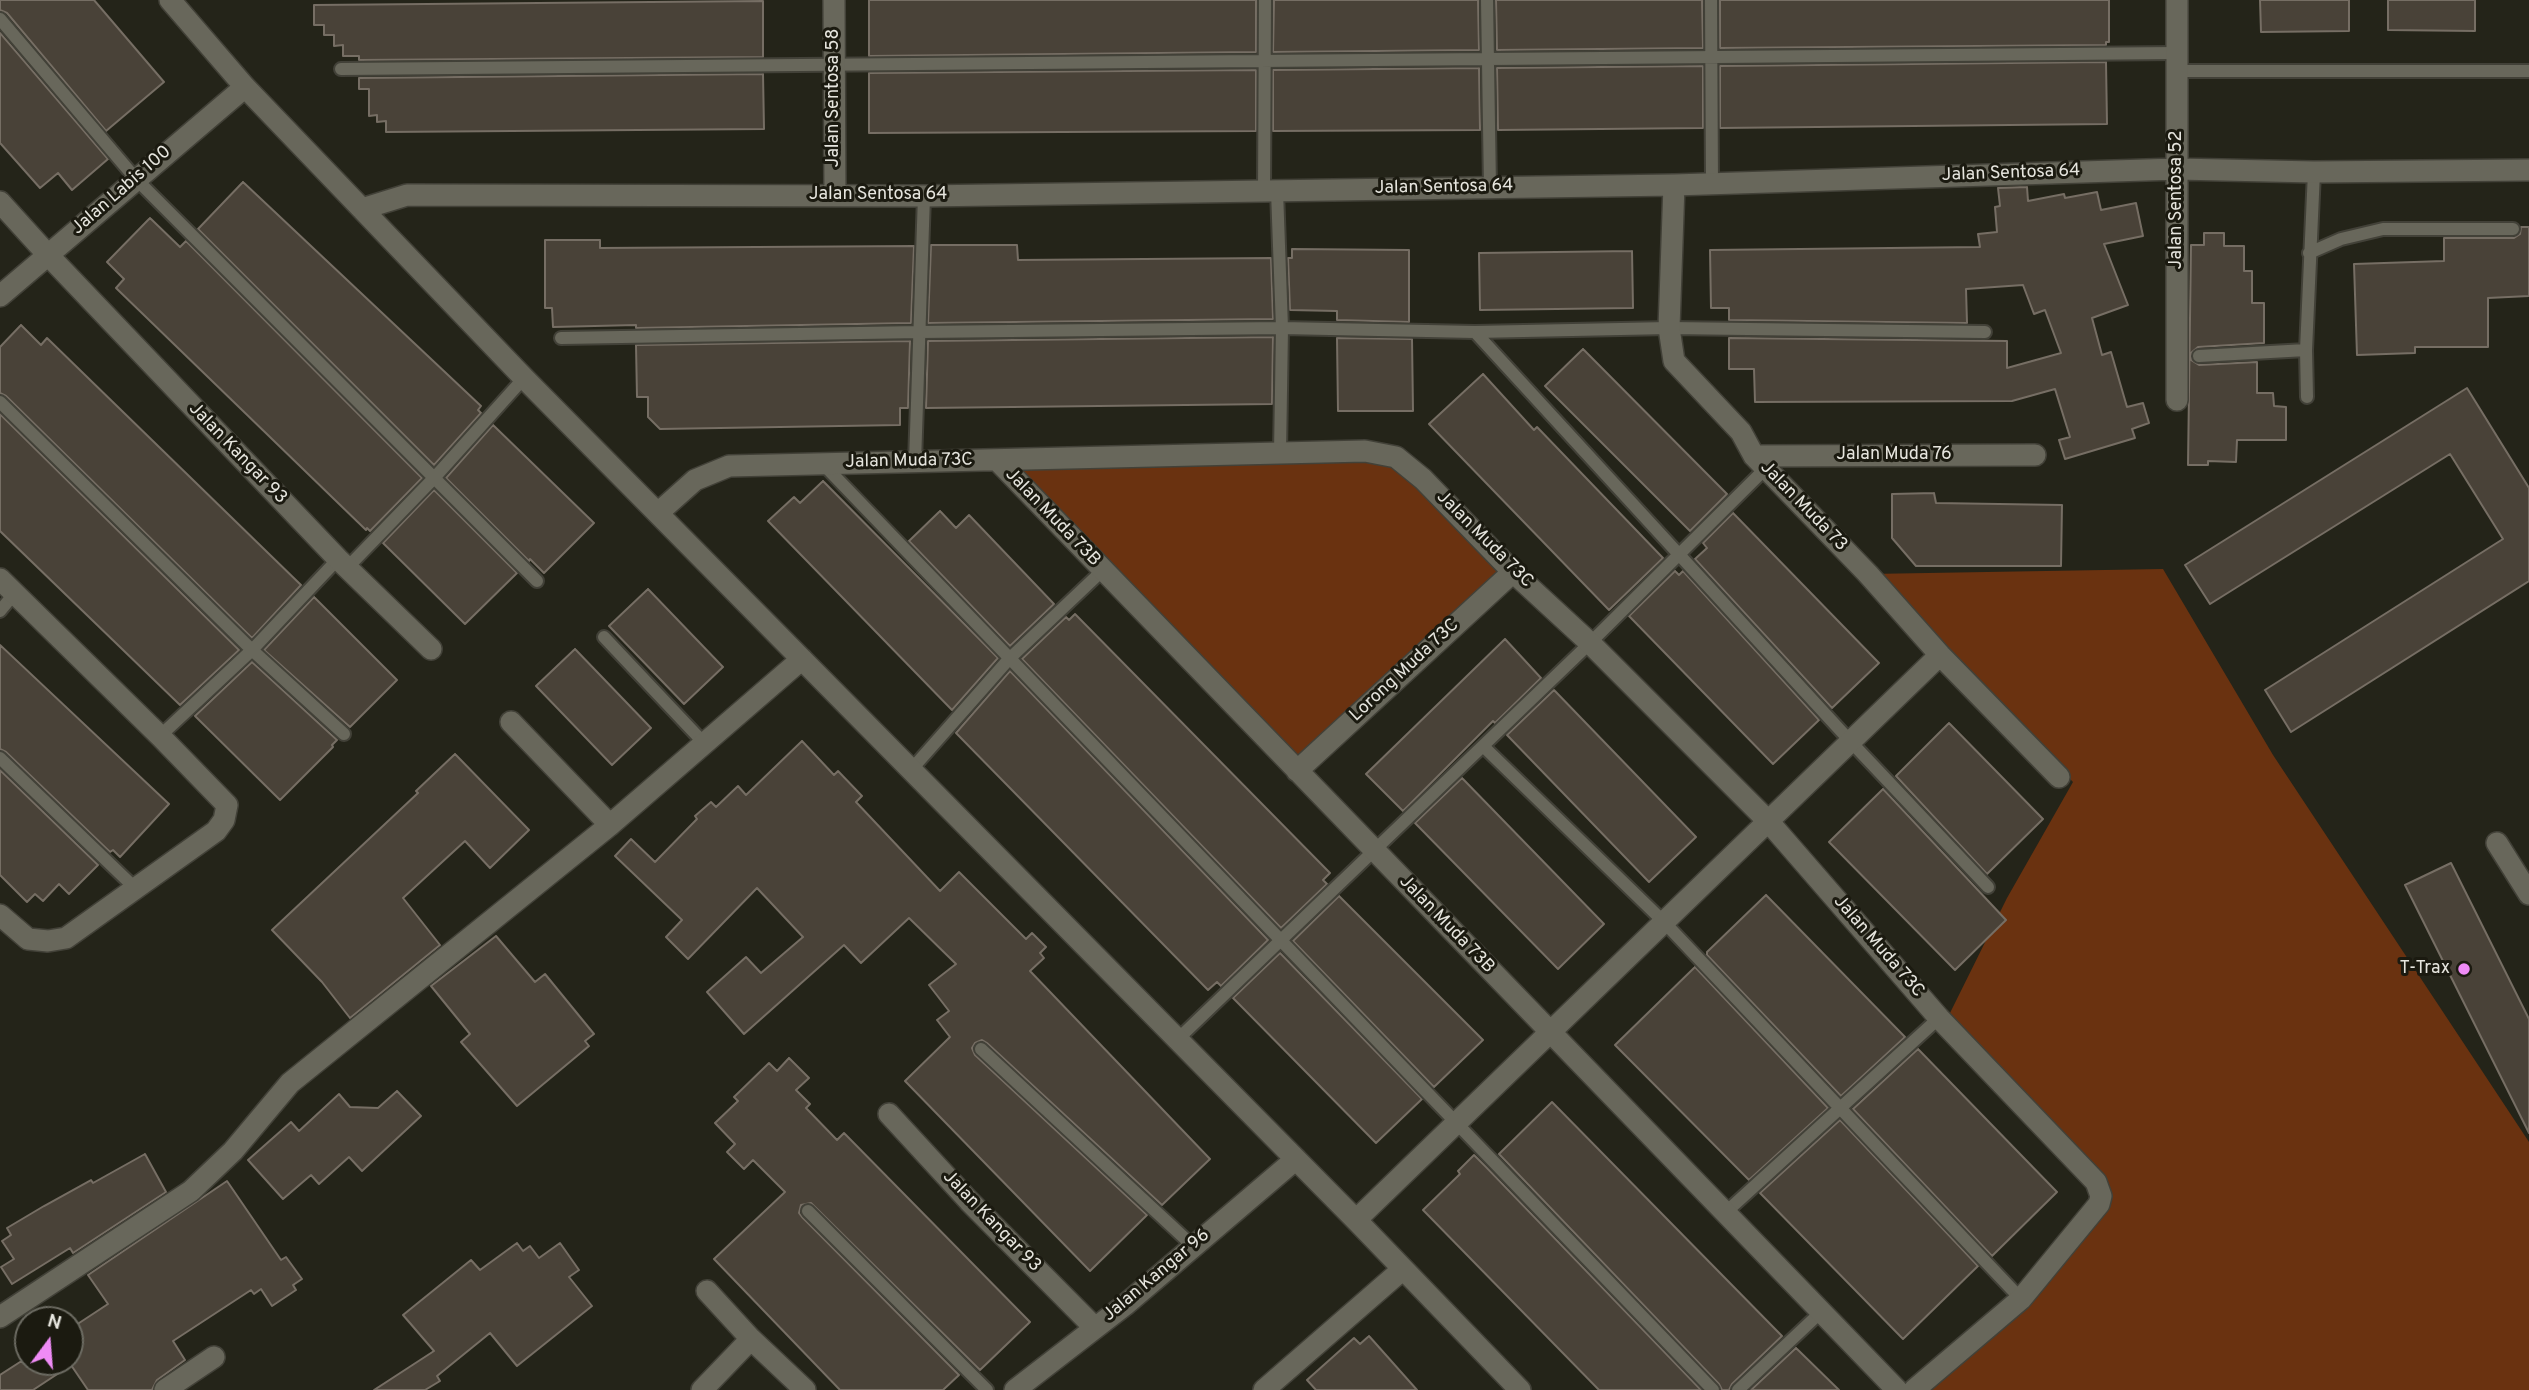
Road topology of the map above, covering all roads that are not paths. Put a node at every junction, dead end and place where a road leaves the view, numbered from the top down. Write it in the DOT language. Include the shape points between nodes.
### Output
graph roads {
  1 [pos="170,0"];
  2 [pos="834,0"];
  3 [pos="1265,0"];
  4 [pos="1487,0"];
  5 [pos="1712,0"];
  6 [pos="2177,0"];
  7 [pos="0,19"];
  8 [pos="1711,57"];
  9 [pos="1488,59"];
  10 [pos="1264,60"];
  11 [pos="2177,62"];
  12 [pos="834,65"];
  13 [pos="341,69"];
  14 [pos="2529,71"];
  15 [pos="245,87"];
  16 [pos="2177,169"];
  17 [pos="2529,170"];
  18 [pos="2314,173"];
  19 [pos="136,179"];
  20 [pos="1712,183"];
  21 [pos="1674,185"];
  22 [pos="1490,187"];
  23 [pos="1271,191"];
  24 [pos="835,196"];
  25 [pos="924,196"];
  26 [pos="0,202"];
  27 [pos="362,209"];
  28 [pos="2513,229"];
  29 [pos="2309,253"];
  30 [pos="48,255"];
  31 [pos="0,296"];
  32 [pos="1282,328"];
  33 [pos="1669,328"];
  34 [pos="920,332"];
  35 [pos="1475,332"];
  36 [pos="1985,332"];
  37 [pos="561,338"];
  38 [pos="2306,350"];
  39 [pos="2199,356"];
  40 [pos="524,378"];
  41 [pos="2307,397"];
  42 [pos="2177,400"];
  43 [pos="0,402"];
  44 [pos="1280,453"];
  45 [pos="2035,455"];
  46 [pos="997,460"];
  47 [pos="915,462"];
  48 [pos="1760,462"];
  49 [pos="823,464"];
  50 [pos="435,477"];
  51 [pos="658,513"];
  52 [pos="1678,553"];
  53 [pos="342,563"];
  54 [pos="1102,571"];
  55 [pos="1513,572"];
  56 [pos="537,580"];
  57 [pos="7,587"];
  58 [pos="0,611"];
  59 [pos="604,637"];
  60 [pos="1590,643"];
  61 [pos="431,649"];
  62 [pos="253,650"];
  63 [pos="1940,655"];
  64 [pos="802,659"];
  65 [pos="1009,659"];
  66 [pos="512,722"];
  67 [pos="344,734"];
  68 [pos="160,736"];
  69 [pos="1851,742"];
  70 [pos="704,743"];
  71 [pos="1483,746"];
  72 [pos="0,758"];
  73 [pos="911,769"];
  74 [pos="1297,771"];
  75 [pos="2059,777"];
  76 [pos="1768,821"];
  77 [pos="610,825"];
  78 [pos="2497,843"];
  79 [pos="1373,850"];
  80 [pos="1988,887"];
  81 [pos="135,888"];
  82 [pos="2529,894"];
  83 [pos="0,915"];
  84 [pos="1664,922"];
  85 [pos="1282,940"];
  86 [pos="1939,1018"];
  87 [pos="1550,1032"];
  88 [pos="1178,1039"];
  89 [pos="981,1049"];
  90 [pos="1840,1107"];
  91 [pos="889,1114"];
  92 [pos="1457,1123"];
  93 [pos="1296,1159"];
  94 [pos="808,1211"];
  95 [pos="1725,1213"];
  96 [pos="1356,1220"];
  97 [pos="1193,1246"];
  98 [pos="1403,1269"];
  99 [pos="707,1291"];
  100 [pos="2021,1299"];
  101 [pos="1821,1312"];
  102 [pos="0,1317"];
  103 [pos="1096,1328"];
  104 [pos="751,1339"];
  105 [pos="214,1357"];
  106 [pos="165,1390"];
  107 [pos="702,1390"];
  108 [pos="805,1390"];
  109 [pos="987,1390"];
  110 [pos="1015,1390"];
  111 [pos="1264,1390"];
  112 [pos="1520,1390"];
  113 [pos="1713,1390"];
  114 [pos="1738,1390"];
  115 [pos="1897,1390"];
  116 [pos="1914,1390"];
  1 -- 15 [label="street"];
  2 -- 12 [label="street, Jalan Sentosa 58"];
  3 -- 10 [label="lane"];
  4 -- 9 [label="lane"];
  5 -- 8 [label="lane"];
  6 -- 11 [label="street, Jalan Sentosa 52"];
  7 -- 19 [label="lane"];
  8 -- 9 [label="lane"];
  8 -- 11 [label="lane"];
  8 -- 20 [label="lane"];
  9 -- 10 [label="lane"];
  9 -- 22 [label="lane"];
  10 -- 12 [label="lane"];
  10 -- 23 [label="lane"];
  11 -- 14 [label="lane"];
  11 -- 16 [label="street, Jalan Sentosa 52"];
  12 -- 13 [label="lane"];
  12 -- 24 [label="street, Jalan Sentosa 58"];
  15 -- 19 [label="street, Jalan Labis 100"];
  15 -- 27 [label="street"];
  16 -- 18 [label="street, Jalan Sentosa 64"];
  16 -- 20 [label="street, Jalan Sentosa 64"];
  16 -- 42 [label="street, Jalan Sentosa 52"];
  17 -- 18 [label="street, Jalan Sentosa 64"];
  18 -- 29 [label="lane"];
  19 -- 30 [label="street, Jalan Labis 100"];
  19 -- 50 [label="lane"];
  20 -- 21 [label="street, Jalan Sentosa 64"];
  21 -- 22 [label="street, Jalan Sentosa 64"];
  21 -- 33 [label="street, Jalan Muda 73"];
  22 -- 23 [label="street, Jalan Sentosa 64"];
  23 -- 25 [label="street, Jalan Sentosa 64"];
  23 -- 32 [label="lane"];
  24 -- 25 [label="street, Jalan Sentosa 64"];
  24 -- 27 [label="street, Jalan Sentosa 64" via="407,195"];
  25 -- 34 [label="lane"];
  26 -- 30 [label="street, Jalan Kangar 93"];
  27 -- 40 [label="street"];
  28 -- 29 [label="lane" via="2383,229"];
  29 -- 38 [label="lane"];
  30 -- 31 [label="street, Jalan Labis 100"];
  30 -- 53 [label="street, Jalan Kangar 93"];
  32 -- 34 [label="lane"];
  32 -- 35 [label="lane"];
  32 -- 44 [label="lane"];
  33 -- 35 [label="lane"];
  33 -- 36 [label="lane"];
  33 -- 48 [label="street, Jalan Muda 73" via="1674,361 1741,432"];
  34 -- 37 [label="lane"];
  34 -- 47 [label="lane"];
  35 -- 52 [label="lane"];
  38 -- 39 [label="lane"];
  38 -- 41 [label="lane"];
  40 -- 50 [label="lane"];
  40 -- 51 [label="street"];
  43 -- 62 [label="lane"];
  44 -- 46 [label="street, Jalan Muda 73C"];
  44 -- 55 [label="street, Jalan Muda 73C" via="1365,451 1396,457"];
  45 -- 48 [label="street, Jalan Muda 76"];
  46 -- 47 [label="street, Jalan Muda 73C"];
  46 -- 54 [label="street, Jalan Muda 73B"];
  47 -- 49 [label="street, Jalan Muda 73C"];
  48 -- 52 [label="lane"];
  48 -- 63 [label="street, Jalan Muda 73"];
  49 -- 51 [label="street, Jalan Muda 73C" via="729,466 695,480"];
  49 -- 65 [label="lane"];
  50 -- 53 [label="lane"];
  50 -- 56 [label="lane"];
  51 -- 64 [label="street"];
  52 -- 60 [label="lane"];
  52 -- 69 [label="lane"];
  53 -- 61 [label="street, Jalan Kangar 93"];
  53 -- 62 [label="lane"];
  54 -- 65 [label="lane"];
  54 -- 74 [label="street, Jalan Muda 73B"];
  55 -- 60 [label="street, Jalan Muda 73C"];
  55 -- 74 [label="street, Lorong Muda 73C"];
  57 -- 58 [label="lane"];
  57 -- 68 [label="street"];
  59 -- 70 [label="lane"];
  60 -- 71 [label="lane"];
  60 -- 76 [label="street, Jalan Muda 73C"];
  62 -- 67 [label="lane"];
  62 -- 68 [label="lane"];
  63 -- 69 [label="street"];
  63 -- 75 [label="street, Jalan Muda 73"];
  64 -- 70 [label="street"];
  64 -- 73 [label="street"];
  65 -- 73 [label="lane"];
  65 -- 85 [label="lane"];
  66 -- 77 [label="street"];
  68 -- 81 [label="street" via="226,804 224,820 216,831"];
  69 -- 76 [label="street"];
  69 -- 80 [label="lane"];
  70 -- 77 [label="street"];
  71 -- 79 [label="lane"];
  71 -- 84 [label="lane"];
  72 -- 81 [label="lane"];
  73 -- 88 [label="street"];
  74 -- 79 [label="street, Jalan Muda 73B"];
  76 -- 84 [label="street"];
  76 -- 86 [label="street, Jalan Muda 73C"];
  77 -- 102 [label="street" via="290,1083 233,1151 191,1191"];
  78 -- 82 [label="street"];
  79 -- 85 [label="lane"];
  79 -- 87 [label="street, Jalan Muda 73B"];
  81 -- 83 [label="street" via="66,938 28,939"];
  84 -- 87 [label="street"];
  84 -- 90 [label="lane"];
  85 -- 88 [label="lane"];
  85 -- 92 [label="lane"];
  86 -- 90 [label="lane"];
  86 -- 100 [label="street, Jalan Muda 73C" via="2088,1172 2100,1190 2099,1204"];
  87 -- 92 [label="street"];
  87 -- 95 [label="street, Jalan Muda 73B"];
  88 -- 93 [label="street"];
  89 -- 97 [label="lane"];
  90 -- 95 [label="lane"];
  90 -- 100 [label="lane"];
  91 -- 103 [label="street, Jalan Kangar 93" via="969,1202"];
  92 -- 96 [label="street"];
  92 -- 113 [label="lane"];
  93 -- 96 [label="street"];
  93 -- 97 [label="street, Jalan Kangar 96"];
  94 -- 109 [label="lane"];
  95 -- 101 [label="street, Jalan Muda 73B"];
  96 -- 98 [label="street"];
  97 -- 103 [label="street, Jalan Kangar 96"];
  98 -- 111 [label="street"];
  98 -- 112 [label="street"];
  99 -- 104 [label="street"];
  100 -- 116 [label="street"];
  101 -- 114 [label="lane"];
  101 -- 115 [label="street, Jalan Muda 73B"];
  103 -- 110 [label="street, Jalan Kangar 96"];
  104 -- 107 [label="street"];
  104 -- 108 [label="street"];
  105 -- 106 [label="street"];
}
